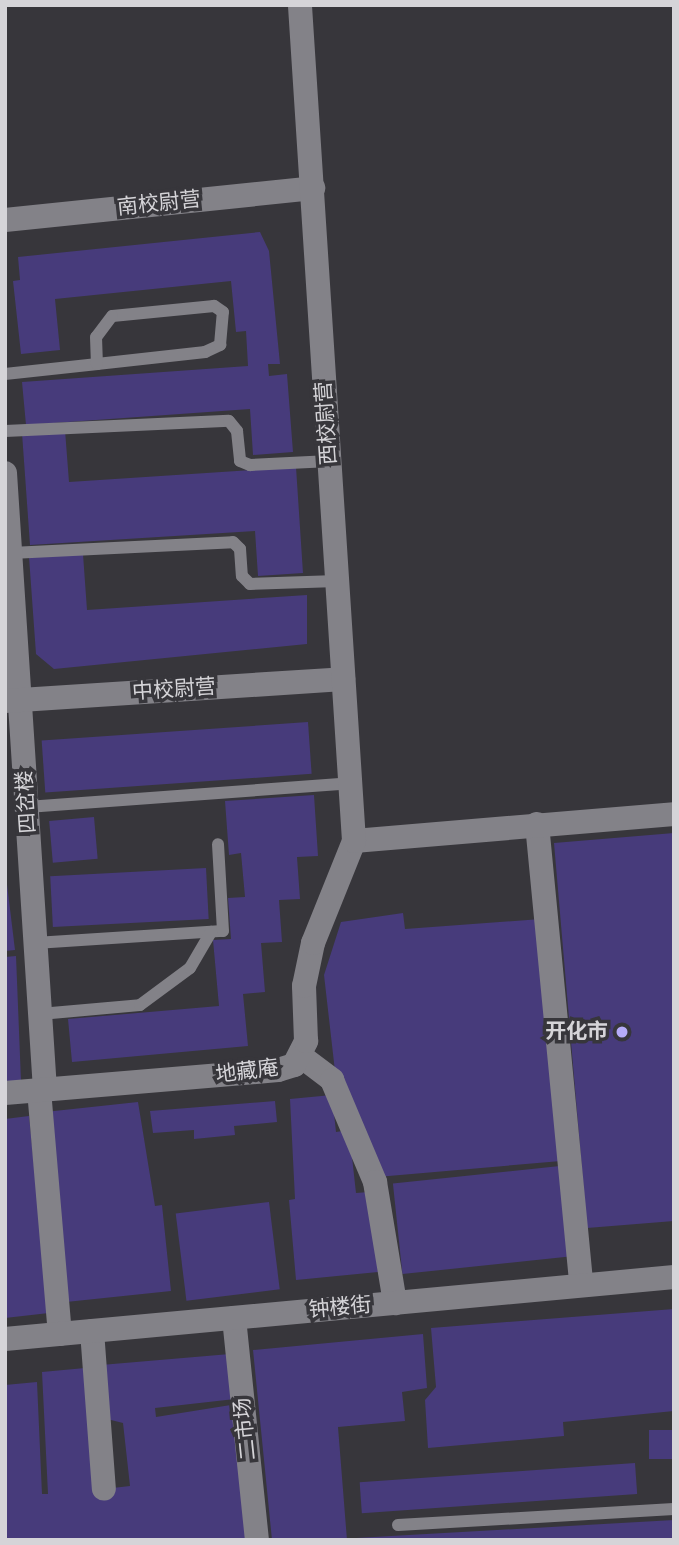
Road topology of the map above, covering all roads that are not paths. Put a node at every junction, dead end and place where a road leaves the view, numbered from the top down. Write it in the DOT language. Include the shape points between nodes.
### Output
graph roads {
  1 [pos="300,5"];
  2 [pos="313,188"];
  3 [pos="5,220"];
  4 [pos="97,364"];
  5 [pos="5,374"];
  6 [pos="5,431"];
  7 [pos="330,461"];
  8 [pos="5,472"];
  9 [pos="11,554"];
  10 [pos="337,581"];
  11 [pos="343,679"];
  12 [pos="13,701"];
  13 [pos="350,783"];
  14 [pos="27,807"];
  15 [pos="674,814"];
  16 [pos="537,824"];
  17 [pos="354,841"];
  18 [pos="218,845"];
  19 [pos="211,932"];
  20 [pos="35,943"];
  21 [pos="40,1014"];
  22 [pos="302,1057"];
  23 [pos="42,1090"];
  24 [pos="5,1093"];
  25 [pos="674,1277"];
  26 [pos="581,1284"];
  27 [pos="395,1303"];
  28 [pos="234,1318"];
  29 [pos="92,1331"];
  30 [pos="61,1334"];
  31 [pos="5,1339"];
  32 [pos="104,1489"];
  33 [pos="674,1510"];
  34 [pos="398,1525"];
  35 [pos="257,1540"];
  1 -- 2 [label="street, 西校尉营"];
  2 -- 3 [label="street, 南校尉营"];
  2 -- 7 [label="street, 西校尉营"];
  4 -- 4 [label="lane" via="205,352 220,345 223,312 214,306 112,316 96,337"];
  4 -- 5 [label="lane"];
  6 -- 7 [label="lane" via="229,421 237,431 240,461"];
  7 -- 10 [label="street, 西校尉营"];
  8 -- 9 [label="street, 四岔楼"];
  9 -- 10 [label="lane" via="233,542 240,549 242,576 250,584"];
  9 -- 12 [label="street, 四岔楼"];
  10 -- 11 [label="street, 西校尉营"];
  11 -- 12 [label="street, 中校尉营"];
  11 -- 13 [label="street, 西校尉营"];
  12 -- 14 [label="street, 四岔楼"];
  13 -- 14 [label="lane"];
  13 -- 17 [label="street, 西校尉营"];
  14 -- 20 [label="street, 四岔楼"];
  15 -- 16 [label="street"];
  16 -- 17 [label="street"];
  16 -- 26 [label="street"];
  17 -- 22 [label="street, 地藏庵" via="313,943 304,986"];
  18 -- 19 [label="lane" via="223,932"];
  19 -- 20 [label="lane"];
  19 -- 21 [label="lane" via="190,968 140,1005"];
  20 -- 21 [label="street, 四岔楼"];
  21 -- 23 [label="street, 四岔楼"];
  22 -- 23 [label="street, 地藏庵" via="278,1070"];
  22 -- 27 [label="street" via="332,1080 375,1182"];
  23 -- 24 [label="street, 地藏庵"];
  23 -- 30 [label="street, 四岔楼"];
  25 -- 26 [label="street, 钟楼街"];
  26 -- 27 [label="street, 钟楼街"];
  27 -- 28 [label="street, 钟楼街"];
  28 -- 29 [label="street, 钟楼街"];
  28 -- 35 [label="street, 二市场"];
  29 -- 30 [label="street, 钟楼街"];
  29 -- 32 [label="street"];
  30 -- 31 [label="street, 钟楼街"];
  33 -- 34 [label="lane"];
}
